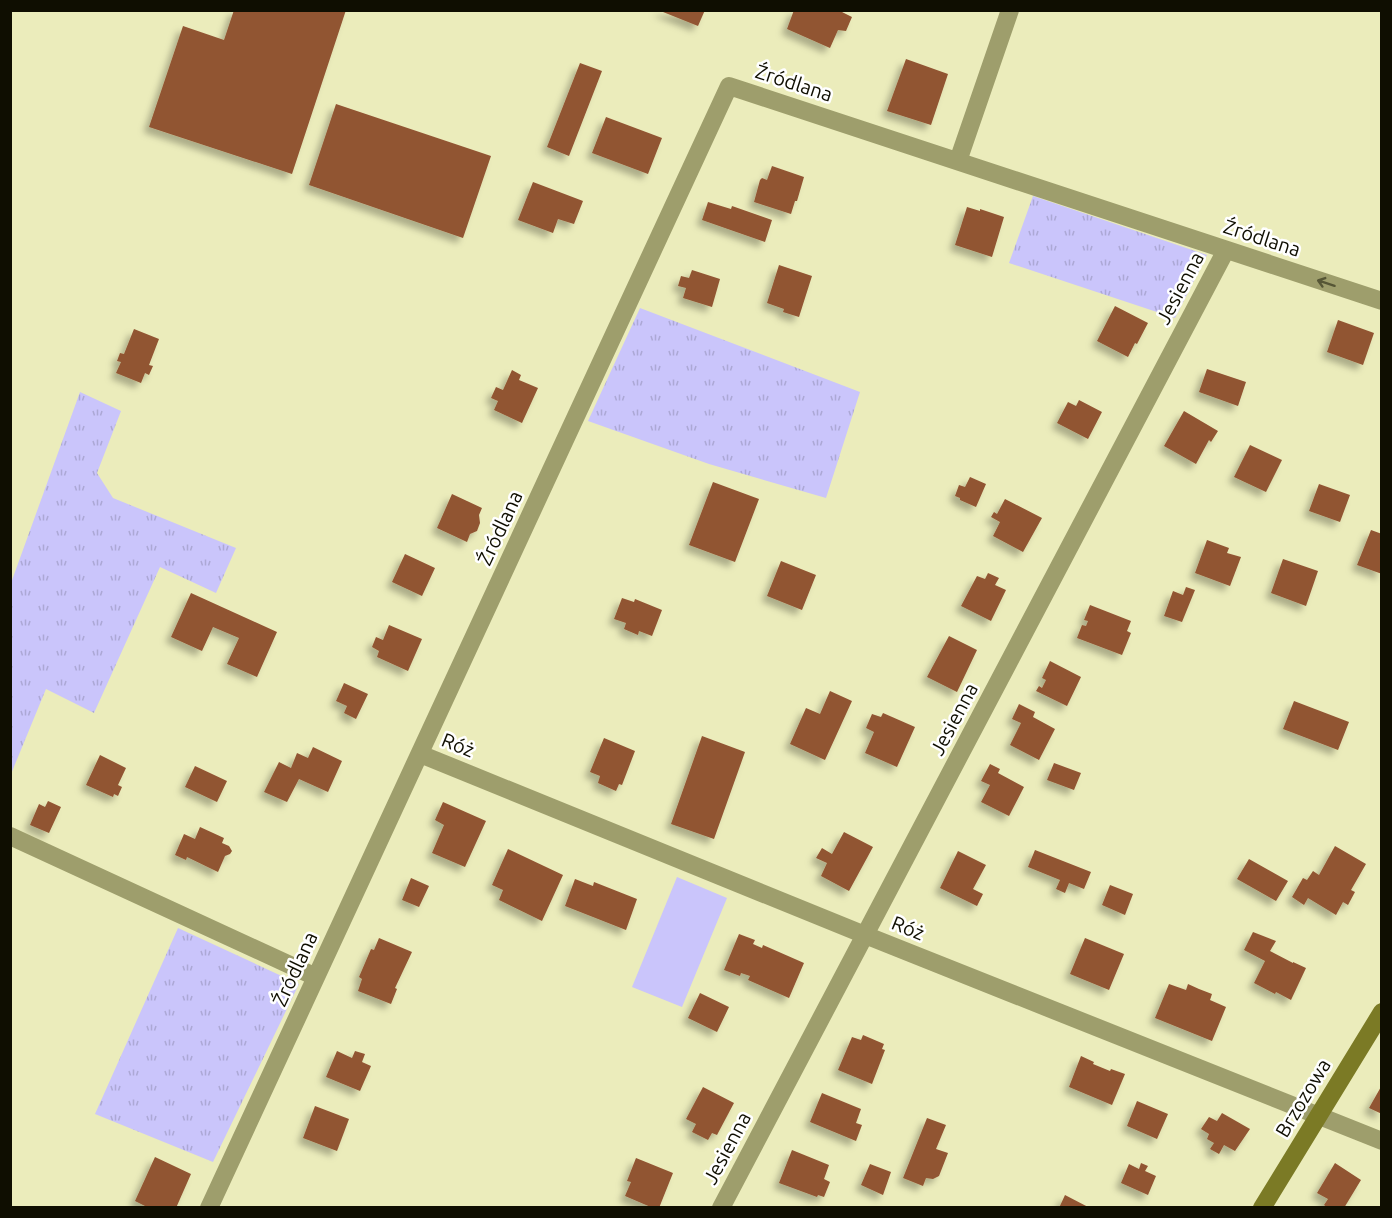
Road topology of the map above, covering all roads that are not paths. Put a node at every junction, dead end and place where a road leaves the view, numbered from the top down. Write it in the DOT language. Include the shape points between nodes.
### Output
graph roads {
  1 [pos="1010,10"];
  2 [pos="958,161"];
  3 [pos="1226,250"];
  4 [pos="1382,301"];
  5 [pos="420,754"];
  6 [pos="10,836"];
  7 [pos="865,935"];
  8 [pos="316,977"];
  9 [pos="1382,1012"];
  10 [pos="1319,1115"];
  11 [pos="1382,1141"];
  12 [pos="209,1208"];
  13 [pos="721,1208"];
  14 [pos="1262,1208"];
  1 -- 2 [label="street"];
  2 -- 3 [label="street, Źródlana"];
  2 -- 5 [label="street, Źródlana" via="729,86"];
  4 -- 3 [label="street, Źródlana, one-way"];
  3 -- 7 [label="street, Jesienna"];
  5 -- 7 [label="street, Róż"];
  5 -- 8 [label="street, Źródlana"];
  6 -- 8 [label="street"];
  7 -- 10 [label="street, Róż"];
  7 -- 13 [label="street, Jesienna"];
  8 -- 12 [label="street, Źródlana"];
  9 -- 10 [label="street, Brzozowa"];
  10 -- 11 [label="street, Róż"];
  10 -- 14 [label="street, Brzozowa"];
}
